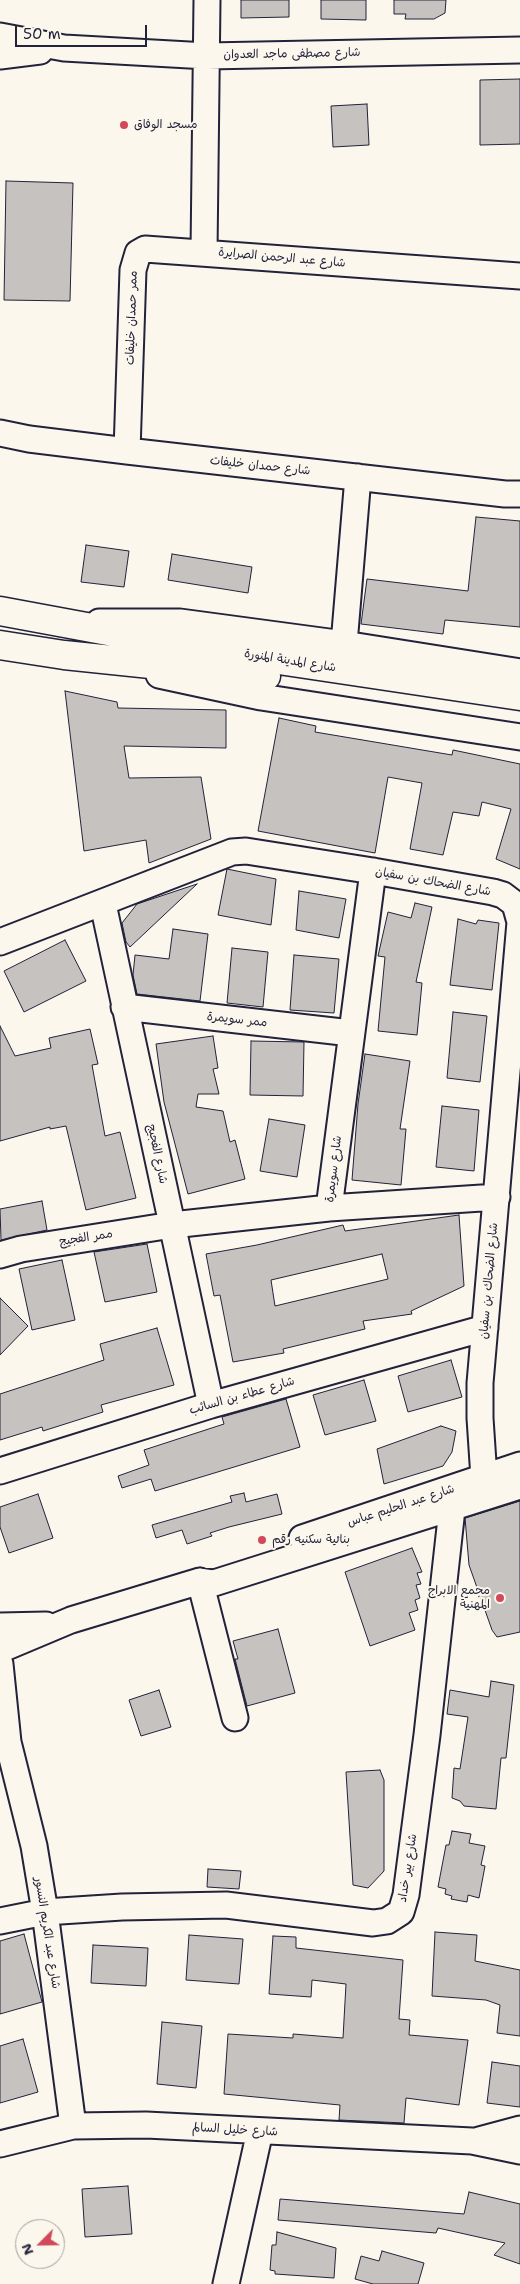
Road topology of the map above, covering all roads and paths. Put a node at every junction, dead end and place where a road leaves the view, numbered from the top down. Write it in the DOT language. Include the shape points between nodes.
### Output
graph roads {
  1 [pos="207,0"];
  2 [pos="0,36"];
  3 [pos="64,48"];
  4 [pos="520,50"];
  5 [pos="0,56"];
  6 [pos="206,56"];
  7 [pos="204,252"];
  8 [pos="520,276"];
  9 [pos="0,433"];
  10 [pos="127,451"];
  11 [pos="358,477"];
  12 [pos="520,494"];
  13 [pos="2,608"];
  14 [pos="60,622"];
  15 [pos="344,644"];
  16 [pos="0,645"];
  17 [pos="64,654"];
  18 [pos="520,672"];
  19 [pos="520,696"];
  20 [pos="520,714"];
  21 [pos="520,737"];
  22 [pos="374,871"];
  23 [pos="103,904"];
  24 [pos="0,942"];
  25 [pos="124,1007"];
  26 [pos="351,1033"];
  27 [pos="497,1197"];
  28 [pos="329,1208"];
  29 [pos="172,1225"];
  30 [pos="0,1255"];
  31 [pos="485,1328"];
  32 [pos="211,1404"];
  33 [pos="520,1465"];
  34 [pos="0,1470"];
  35 [pos="484,1478"];
  36 [pos="520,1486"];
  37 [pos="452,1509"];
  38 [pos="200,1581"];
  39 [pos="0,1645"];
  40 [pos="235,1718"];
  41 [pos="4,1732"];
  42 [pos="45,1912"];
  43 [pos="0,1921"];
  44 [pos="73,2126"];
  45 [pos="520,2129"];
  46 [pos="260,2131"];
  47 [pos="472,2141"];
  48 [pos="0,2144"];
  49 [pos="520,2151"];
  50 [pos="226,2284"];
  1 -- 6 [label="street, شارع عبد الرحمن الصرايرة"];
  2 -- 3 [label="street, شارع مصطفى ماجد العدوان"];
  3 -- 5 [label="street, شارع مصطفى ماجد العدوان"];
  3 -- 6 [label="street, شارع مصطفى ماجد العدوان"];
  4 -- 6 [label="street, شارع مصطفى ماجد العدوان"];
  6 -- 7 [label="street, شارع عبد الرحمن الصرايرة"];
  7 -- 8 [label="street, شارع عبد الرحمن الصرايرة"];
  7 -- 10 [label="street, ممر حمدان خليفات" via="146,249 138,252 135,260"];
  9 -- 10 [label="street, شارع حمدان خليفات"];
  10 -- 11 [label="street, شارع حمدان خليفات"];
  11 -- 12 [label="street, شارع حمدان خليفات"];
  11 -- 15 [label="street"];
  13 -- 14 [label="main road, شارع المدينة المنورة"];
  14 -- 15 [label="street, شارع المدينة المنورة" via="180,622"];
  14 -- 19 [label="main road, شارع المدينة المنورة" via="204,648"];
  15 -- 18 [label="street, شارع المدينة المنورة"];
  16 -- 17 [label="main road, شارع المدينة المنورة"];
  17 -- 20 [label="main road, شارع المدينة المنورة" via="266,676"];
  17 -- 21 [label="street, شارع المدينة المنورة" via="261,697"];
  22 -- 23 [label="street, شارع الضحاك بن سفيان" via="246,851 232,852"];
  22 -- 26 [label="street, شارع سويمرة"];
  22 -- 27 [label="street, شارع الضحاك بن سفيان" via="493,892 515,904 520,922"];
  23 -- 24 [label="street, شارع الضحاك بن سفيان"];
  23 -- 25 [label="street, شارع الفجيج"];
  25 -- 26 [label="street, ممر سويمرة"];
  25 -- 29 [label="street, شارع الفجيج"];
  26 -- 28 [label="street, شارع سويمرة"];
  27 -- 28 [label="street"];
  27 -- 31 [label="street, شارع الضحاك بن سفيان"];
  28 -- 29 [label="street, شارع سويمرة"];
  29 -- 30 [label="street, ممر الفجيج"];
  29 -- 32 [label="street, شارع الفجيج"];
  31 -- 32 [label="street, شارع عطاء بن السائب"];
  31 -- 35 [label="street, شارع الضحاك بن سفيان" via="480,1418"];
  32 -- 34 [label="street, شارع عطاء بن السائب"];
  33 -- 35 [label="street, شارع عبد الحليم عباس"];
  35 -- 38 [label="street, شارع عبد الحليم عباس" via="208,1570"];
  36 -- 37 [label="street, شارع عبد الحليم عباس"];
  37 -- 38 [label="street, شارع عبد الحليم عباس" via="214,1583"];
  37 -- 42 [label="street, شارع بير خداد" via="427,1735 401,1912 387,1921 373,1923 226,1905"];
  38 -- 39 [label="street, شارع عبد الحليم عباس"];
  38 -- 40 [label="street"];
  39 -- 41 [label="street, شارع عبد الكريم النسور"];
  41 -- 42 [label="street, شارع عبد الكريم النسور" via="34,1846"];
  42 -- 43 [label="street, شارع بير خداد"];
  42 -- 44 [label="street, شارع عبد الكريم النسور"];
  44 -- 46 [label="street, شارع خليل السالم" via="146,2125"];
  44 -- 48 [label="street, شارع خليل السالم"];
  45 -- 47 [label="street, شارع خليل السالم"];
  46 -- 47 [label="street, شارع خليل السالم"];
  46 -- 50 [label="street"];
  47 -- 49 [label="street, شارع خليل السالم"];
}
